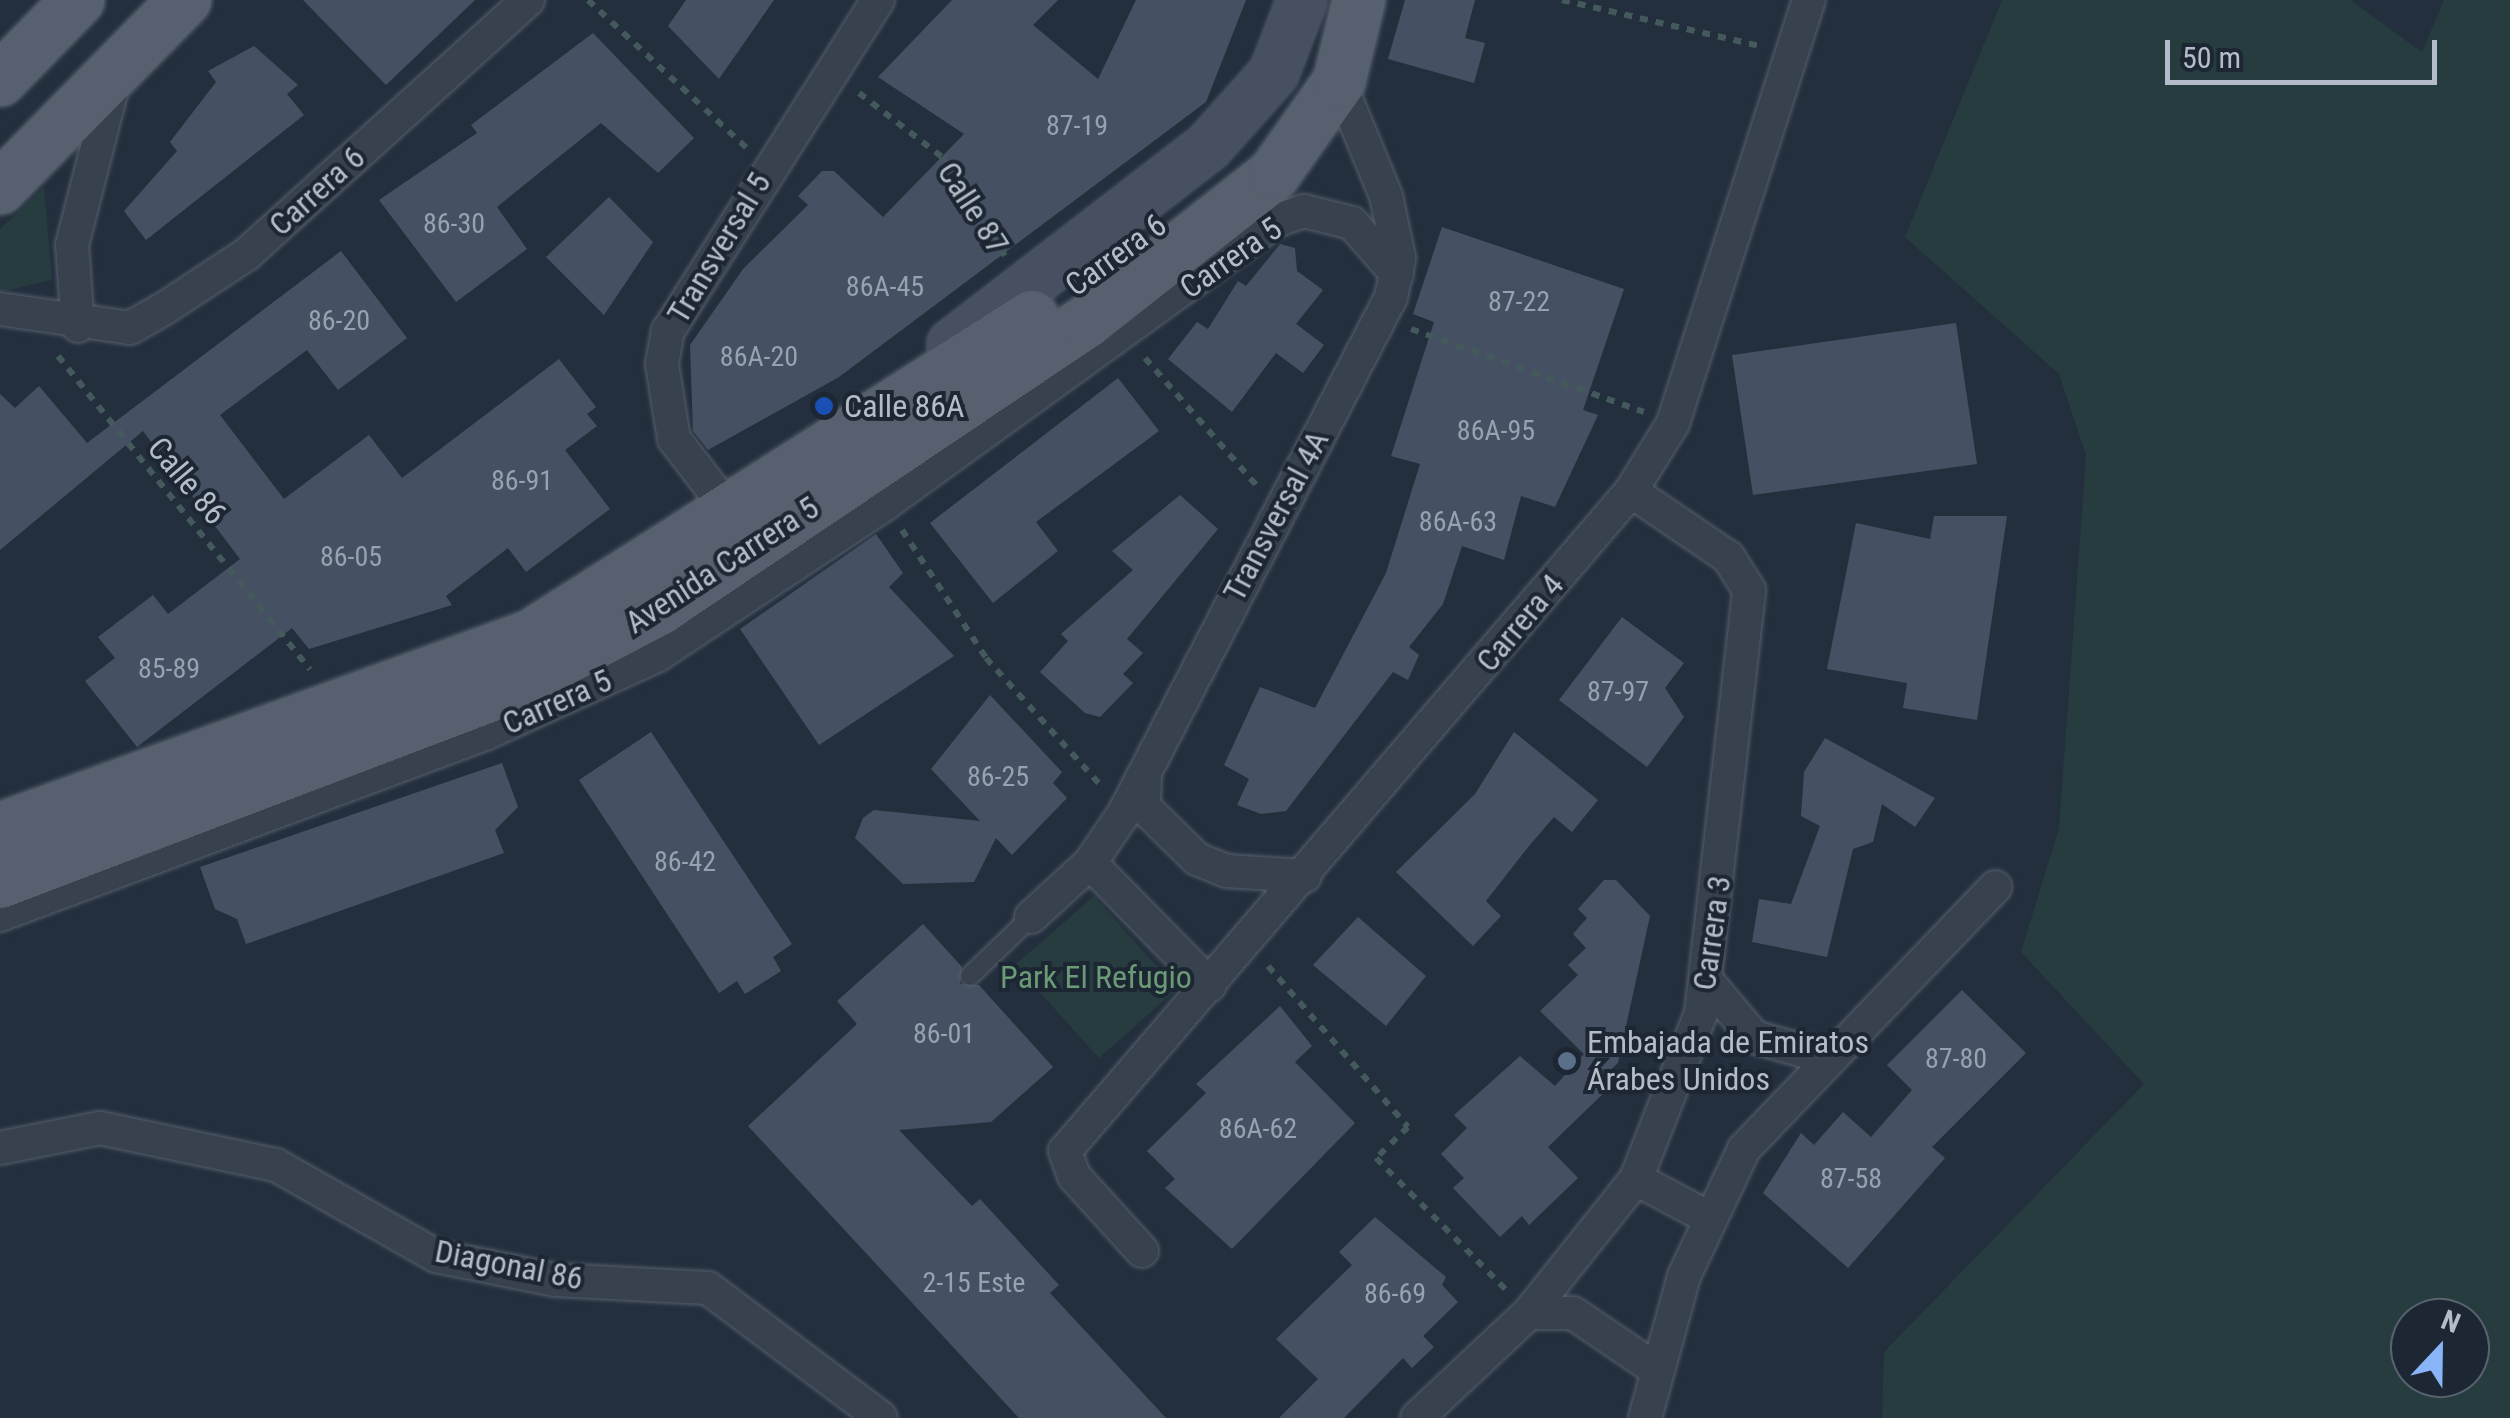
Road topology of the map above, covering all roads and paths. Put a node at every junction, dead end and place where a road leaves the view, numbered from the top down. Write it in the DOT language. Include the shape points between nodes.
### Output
graph roads {
  1 [pos="78,0"];
  2 [pos="185,0"];
  3 [pos="528,0"];
  4 [pos="588,0"];
  5 [pos="878,0"];
  6 [pos="1302,0"];
  7 [pos="1326,0"];
  8 [pos="1359,0"];
  9 [pos="1562,0"];
  10 [pos="1809,0"];
  11 [pos="1792,53"];
  12 [pos="118,69"];
  13 [pos="830,71"];
  14 [pos="0,80"];
  15 [pos="1339,82"];
  16 [pos="768,167"];
  17 [pos="0,188"];
  18 [pos="1397,274"];
  19 [pos="1018,275"];
  20 [pos="14,312"];
  21 [pos="1381,321"];
  22 [pos="78,326"];
  23 [pos="1126,334"];
  24 [pos="1673,423"];
  25 [pos="828,439"];
  26 [pos="1631,492"];
  27 [pos="885,504"];
  28 [pos="727,508"];
  29 [pos="1279,508"];
  30 [pos="315,674"];
  31 [pos="1145,776"];
  32 [pos="1124,813"];
  33 [pos="0,829"];
  34 [pos="1090,863"];
  35 [pos="1305,876"];
  36 [pos="0,882"];
  37 [pos="1995,887"];
  38 [pos="0,915"];
  39 [pos="1032,917"];
  40 [pos="1247,943"];
  41 [pos="970,976"];
  42 [pos="1707,981"];
  43 [pos="1210,985"];
  44 [pos="1828,1058"];
  45 [pos="0,1148"];
  46 [pos="1636,1178"];
  47 [pos="1709,1218"];
  48 [pos="1142,1250"];
  49 [pos="1529,1313"];
  50 [pos="1657,1370"];
  51 [pos="882,1418"];
  52 [pos="1417,1418"];
  53 [pos="1646,1418"];
  1 -- 14 [label="main road"];
  2 -- 12 [label="main road"];
  3 -- 22 [label="street, Carrera 6" via="247,254 130,328"];
  4 -- 16 [label="path"];
  5 -- 13 [label="street, Transversal 5"];
  6 -- 25 [label="main road, Avenida Carrera 5" via="1290,46 1208,147"];
  7 -- 25 [label="main road, Carrera 6" via="1318,45 1289,105 1220,177 1010,332"];
  8 -- 15 [label="main road"];
  9 -- 11 [label="path"];
  10 -- 11 [label="street, Carrera 4"];
  11 -- 24 [label="street, Carrera 4"];
  12 -- 17 [label="main road"];
  12 -- 22 [label="street" via="72,245"];
  13 -- 16 [label="street, Transversal 5"];
  13 -- 19 [label="path, Calle 87" via="942,157"];
  15 -- 18 [label="street, Transversal 4A" via="1386,196"];
  15 -- 36 [label="main road, Avenida Carrera 5" via="1274,174 1210,226 1086,322 659,609 505,690"];
  16 -- 28 [label="street, Transversal 5" via="681,298 662,364 674,438"];
  18 -- 21 [label="street, Transversal 4A"];
  18 -- 23 [label="street, Carrera 5" via="1352,223 1304,211 1278,220"];
  20 -- 22 [label="street, Carrera 6"];
  20 -- 30 [label="path, Calle 86"];
  21 -- 24 [label="path"];
  21 -- 29 [label="street, Transversal 4A"];
  23 -- 27 [label="street, Carrera 5"];
  23 -- 29 [label="path" via="1196,424"];
  24 -- 26 [label="street, Carrera 4"];
  25 -- 28 [label="main road, Avenida Carrera 5"];
  26 -- 35 [label="street, Carrera 4"];
  26 -- 42 [label="street, Carrera 3" via="1728,557 1750,590"];
  27 -- 32 [label="path" via="986,658"];
  27 -- 38 [label="street, Carrera 5" via="589,690"];
  28 -- 33 [label="main road, Avenida Carrera 5" via="574,612 481,659"];
  29 -- 31 [label="street, Transversal 4A"];
  31 -- 32 [label="street, Transversal 4A"];
  31 -- 35 [label="street" via="1154,822 1198,859 1226,872"];
  32 -- 34 [label="street, Transversal 4A"];
  34 -- 39 [label="street, Transversal 4A"];
  34 -- 43 [label="street"];
  35 -- 40 [label="street, Carrera 4"];
  37 -- 44 [label="street"];
  39 -- 41 [label="lane"];
  40 -- 43 [label="street, Carrera 4"];
  40 -- 49 [label="path" via="1408,1126 1376,1158"];
  42 -- 44 [label="street" via="1754,1037"];
  42 -- 46 [label="street, Carrera 3" via="1666,1121"];
  43 -- 48 [label="street, Carrera 4" via="1065,1151 1074,1176"];
  44 -- 47 [label="street" via="1744,1149"];
  45 -- 51 [label="street, Diagonal 86" via="100,1128 276,1165 436,1256 555,1280 708,1288"];
  46 -- 47 [label="street"];
  46 -- 49 [label="street, Carrera 3"];
  47 -- 50 [label="street"];
  49 -- 50 [label="street" via="1573,1313"];
  49 -- 52 [label="street, Carrera 3"];
  50 -- 53 [label="street"];
}
